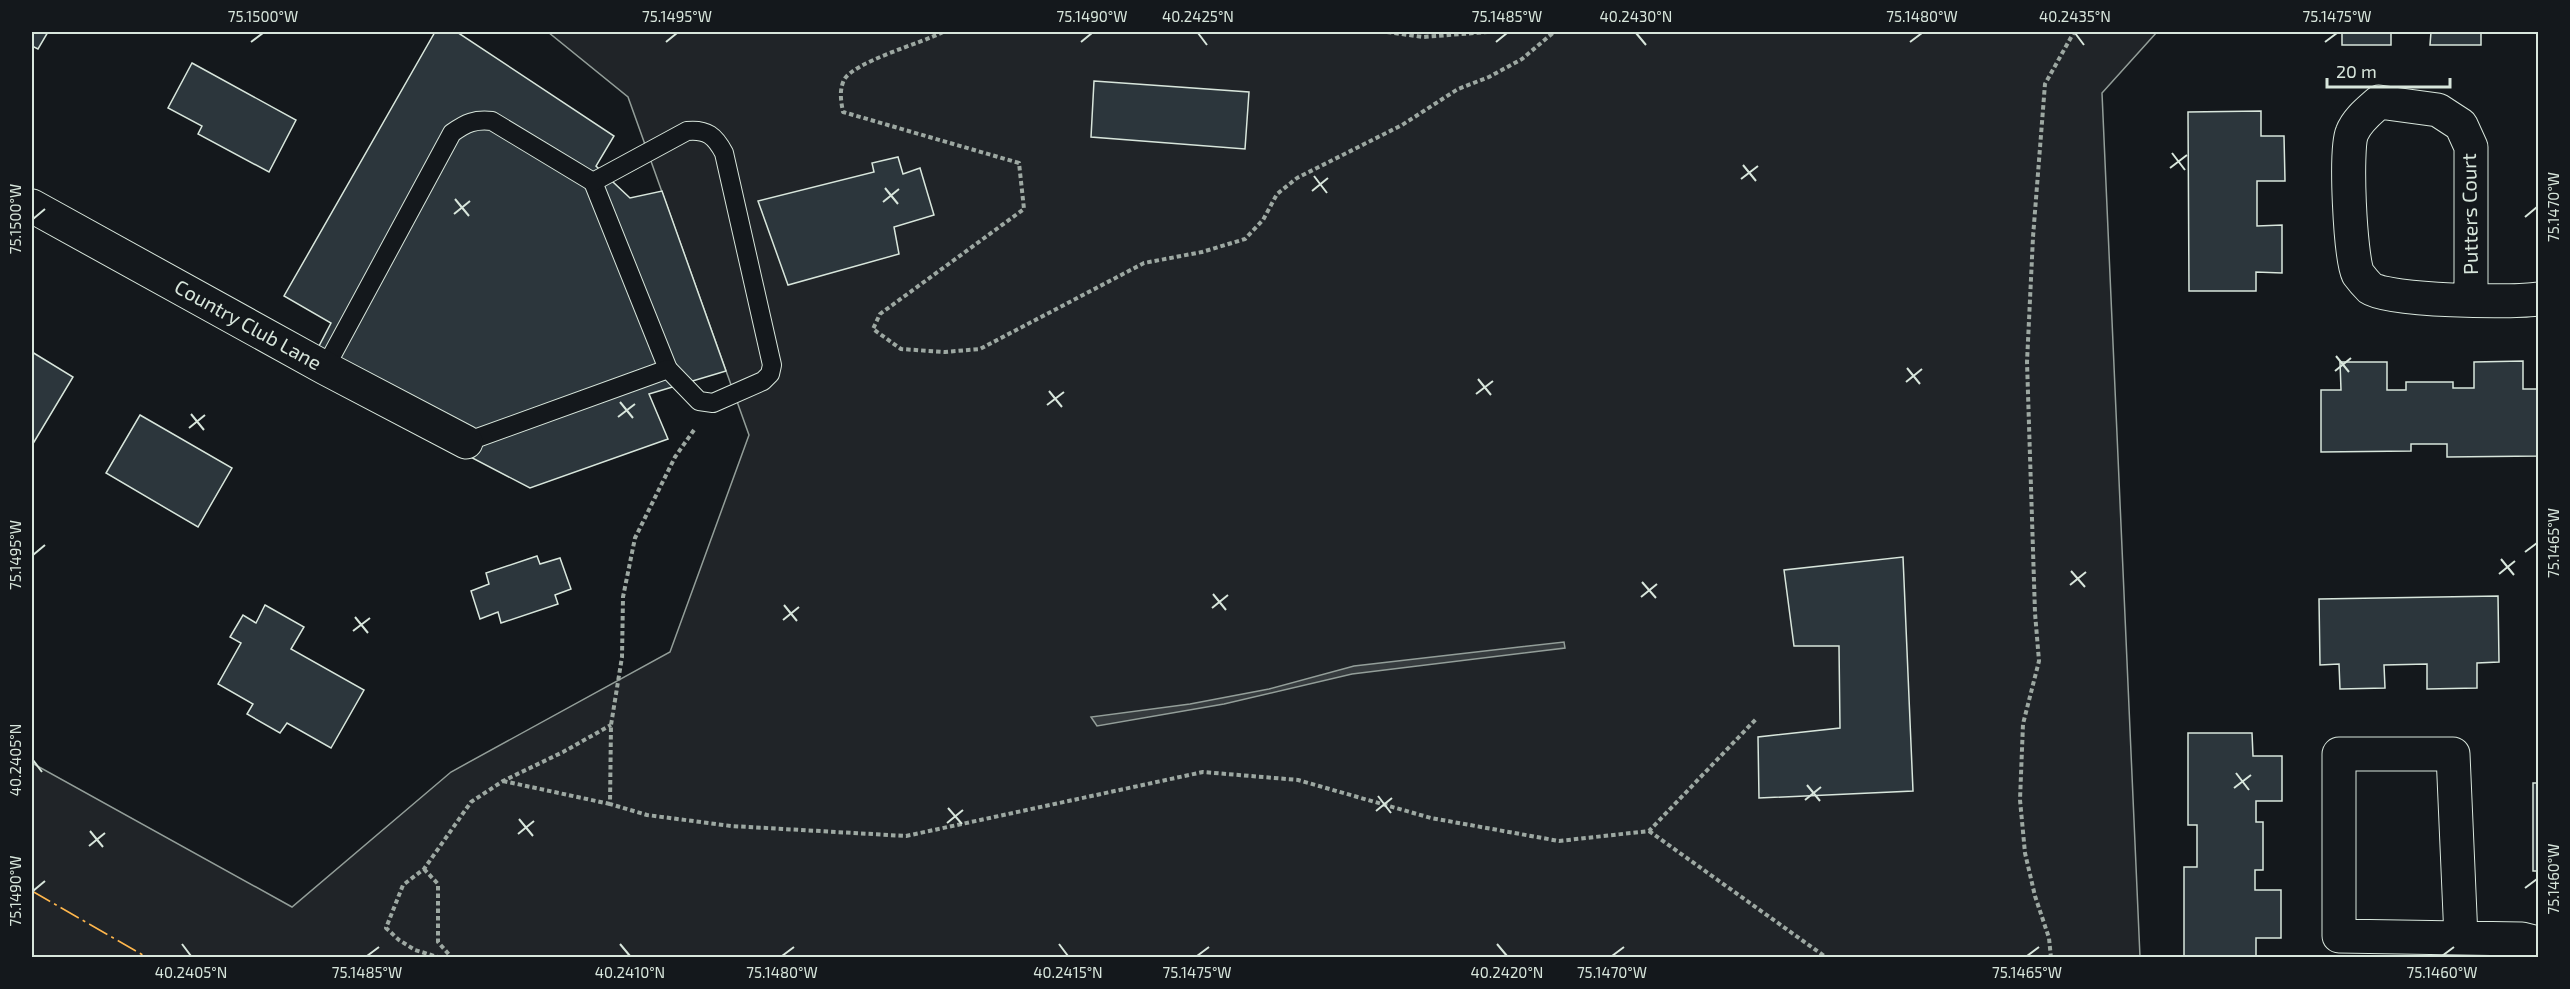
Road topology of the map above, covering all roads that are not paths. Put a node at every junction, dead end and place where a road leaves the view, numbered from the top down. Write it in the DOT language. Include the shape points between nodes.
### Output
graph roads {
  1 [pos="593,182"];
  2 [pos="32,206"];
  3 [pos="2471,299"];
  4 [pos="2538,299"];
  5 [pos="325,368"];
  6 [pos="668,369"];
  7 [pos="466,442"];
  8 [pos="2461,938"];
  9 [pos="2538,943"];
  1 -- 5 [label="lane" via="492,121 463,124 452,133"];
  1 -- 6 [label="lane"];
  1 -- 6 [label="lane" via="687,131 712,134 724,153 772,364 770,374 763,381 713,403 699,401"];
  2 -- 5 [label="street, Country Club Lane"];
  3 -- 3 [label="street, Putters Court" via="2385,294 2371,288 2359,274 2352,248 2351,134 2379,102 2438,110 2461,125 2470,147"];
  3 -- 4 [label="street, Putters Court"];
  5 -- 7 [label="street, Country Club Lane"];
  6 -- 7 [label="lane"];
  8 -- 8 [label="street" via="2339,936 2339,754 2453,754"];
  8 -- 9 [label="street"];
}
